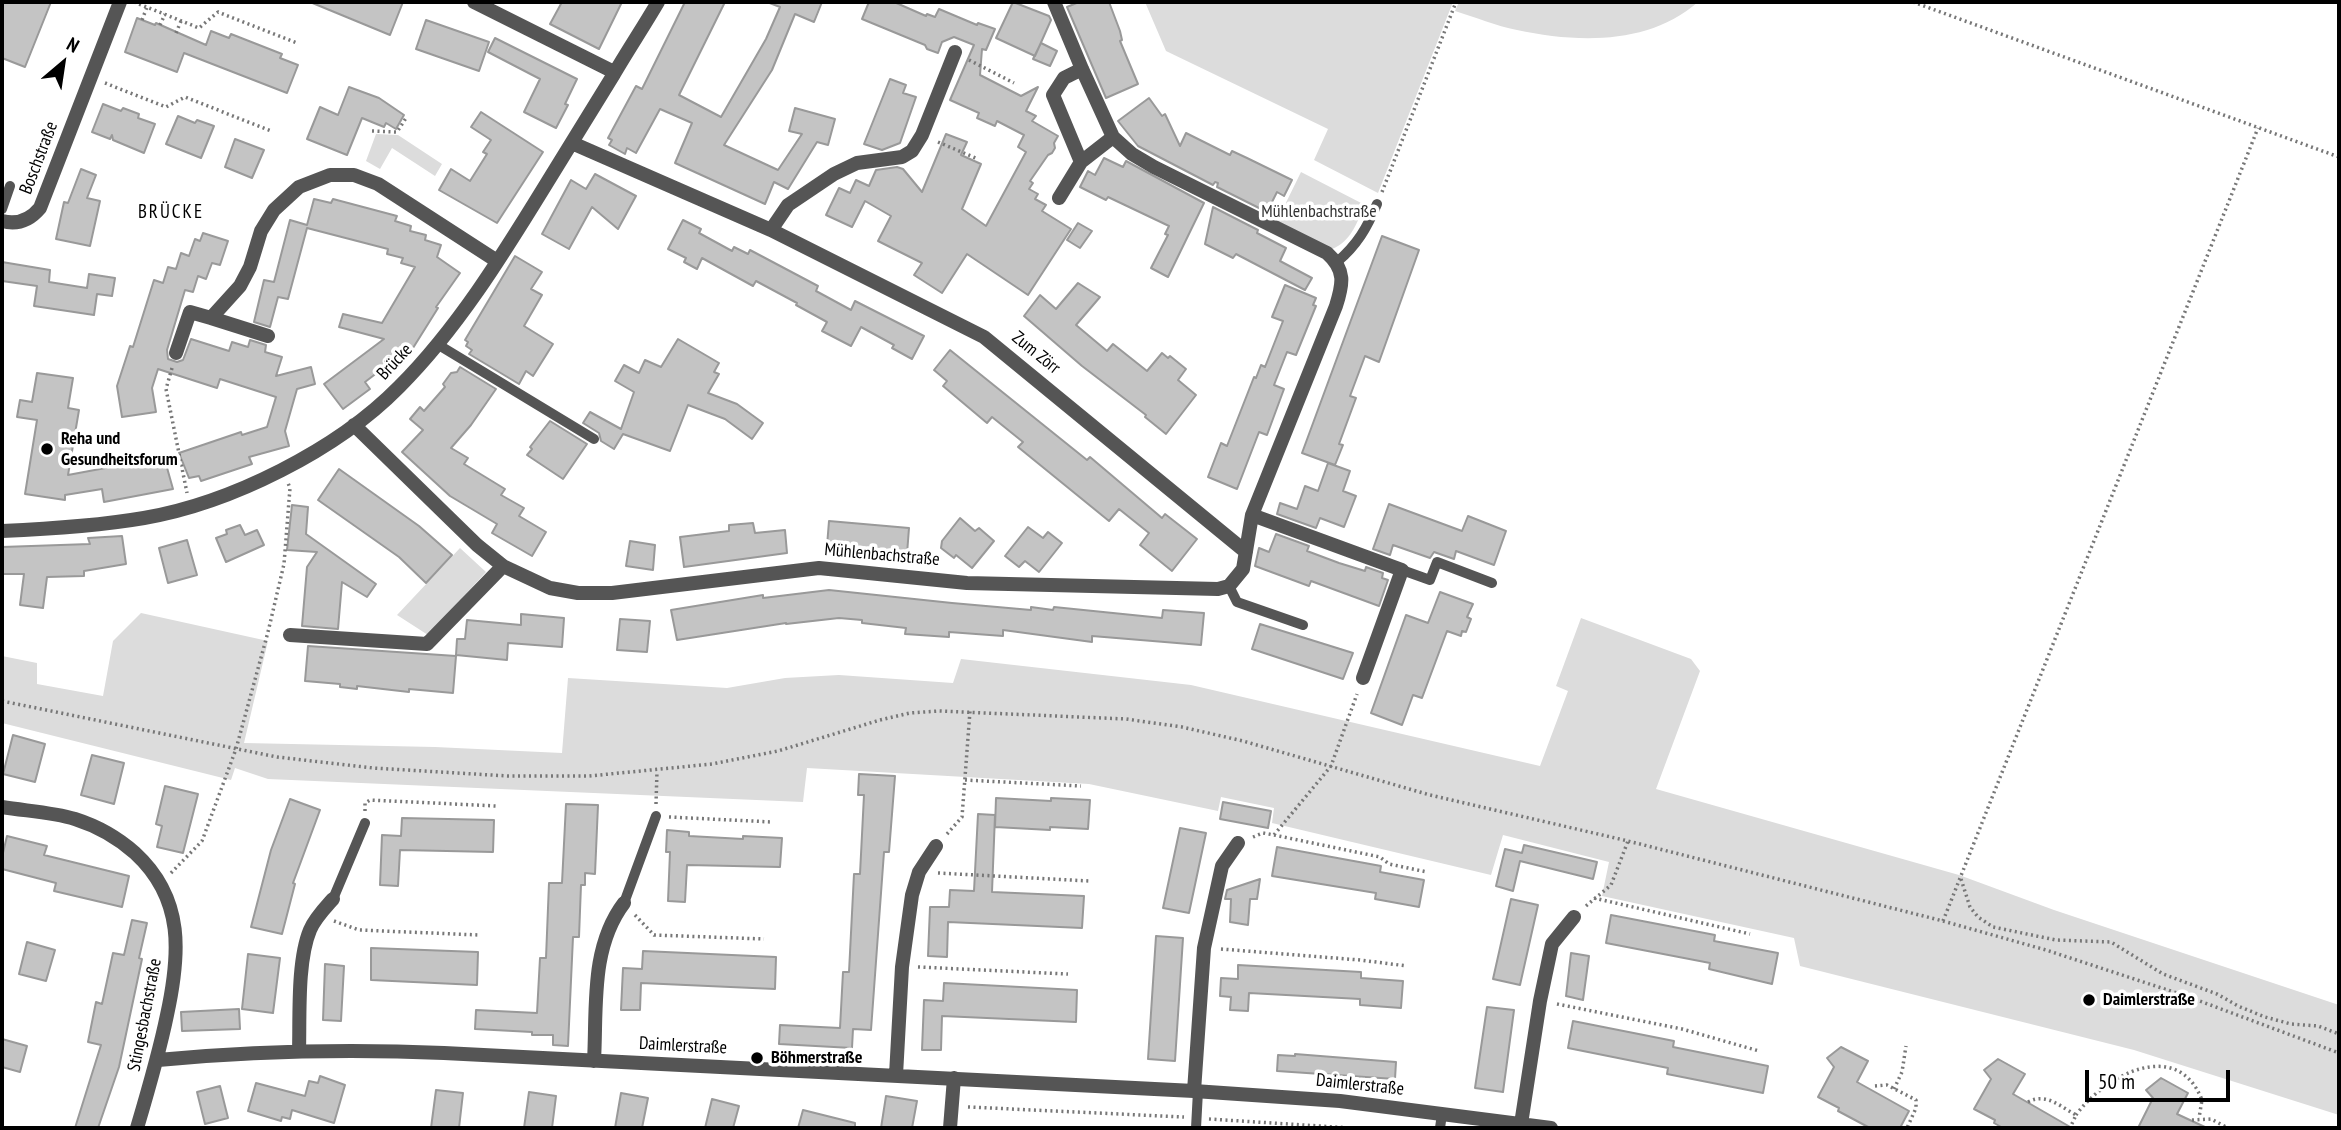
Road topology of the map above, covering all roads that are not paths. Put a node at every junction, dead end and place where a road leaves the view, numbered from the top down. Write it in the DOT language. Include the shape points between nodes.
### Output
graph roads {
  1 [pos="120,2"];
  2 [pos="475,2"];
  3 [pos="658,2"];
  4 [pos="1054,2"];
  5 [pos="955,52"];
  6 [pos="1082,69"];
  7 [pos="614,72"];
  8 [pos="1114,137"];
  9 [pos="572,143"];
  10 [pos="1081,162"];
  11 [pos="10,186"];
  12 [pos="1059,198"];
  13 [pos="1377,204"];
  14 [pos="2,209"];
  15 [pos="2,221"];
  16 [pos="771,230"];
  17 [pos="497,261"];
  18 [pos="1337,262"];
  19 [pos="211,318"];
  20 [pos="268,335"];
  21 [pos="437,344"];
  22 [pos="176,353"];
  23 [pos="354,425"];
  24 [pos="594,439"];
  25 [pos="1252,514"];
  26 [pos="2,531"];
  27 [pos="1246,552"];
  28 [pos="503,566"];
  29 [pos="1402,570"];
  30 [pos="1492,583"];
  31 [pos="1229,586"];
  32 [pos="1303,625"];
  33 [pos="290,635"];
  34 [pos="1363,678"];
  35 [pos="2,807"];
  36 [pos="656,816"];
  37 [pos="365,823"];
  38 [pos="1238,843"];
  39 [pos="936,846"];
  40 [pos="333,899"];
  41 [pos="624,903"];
  42 [pos="1574,917"];
  43 [pos="299,1051"];
  44 [pos="158,1060"];
  45 [pos="594,1061"];
  46 [pos="896,1076"];
  47 [pos="954,1078"];
  48 [pos="1196,1091"];
  49 [pos="1441,1121"];
  50 [pos="1196,1123"];
  51 [pos="1521,1124"];
  52 [pos="137,1128"];
  53 [pos="950,1128"];
  54 [pos="1552,1128"];
  1 -- 15 [label="street, Boschstraße" via="91,77 64,128 40,208 20,222"];
  2 -- 7 [label="street"];
  3 -- 7 [label="street, Brücke"];
  4 -- 6 [label="street"];
  5 -- 16 [label="street" via="912,151 902,157 858,163 834,174 788,205"];
  6 -- 8 [label="street"];
  6 -- 10 [label="street" via="1064,78 1053,95"];
  7 -- 9 [label="street, Brücke"];
  8 -- 10 [label="street"];
  8 -- 18 [label="street" via="1154,167"];
  9 -- 16 [label="street, Zum Zörr"];
  9 -- 17 [label="street, Brücke"];
  10 -- 12 [label="street"];
  11 -- 14 [label="lane"];
  13 -- 18 [label="lane" via="1364,234"];
  16 -- 27 [label="street, Zum Zörr" via="984,337"];
  17 -- 19 [label="street" via="378,184 354,175 331,175 299,187 274,210 240,286"];
  17 -- 21 [label="street, Brücke"];
  18 -- 25 [label="street" via="1342,287 1336,306"];
  19 -- 20 [label="street"];
  19 -- 22 [label="street" via="190,312"];
  21 -- 23 [label="street, Brücke" via="399,388"];
  21 -- 24 [label="lane"];
  23 -- 26 [label="street, Brücke" via="282,468 190,506 66,528"];
  23 -- 28 [label="street, Mühlenbachstraße"];
  25 -- 27 [label="street"];
  25 -- 29 [label="street"];
  27 -- 31 [label="street" via="1243,569"];
  28 -- 31 [label="street, Mühlenbachstraße" via="550,588 578,593 623,592 819,568 968,583"];
  28 -- 33 [label="street" via="428,644"];
  29 -- 30 [label="lane" via="1430,580 1437,562"];
  29 -- 34 [label="street"];
  31 -- 32 [label="lane" via="1237,602"];
  35 -- 44 [label="street, Stingesbachstraße" via="74,818 94,826 141,858 160,885 173,915 177,956"];
  36 -- 41 [label="lane"];
  37 -- 40 [label="lane"];
  38 -- 48 [label="street" via="1222,866 1204,948"];
  39 -- 46 [label="street" via="919,872 912,895 902,967"];
  40 -- 43 [label="street" via="310,930 300,996"];
  41 -- 45 [label="street" via="604,937"];
  42 -- 51 [label="street" via="1552,944"];
  43 -- 44 [label="street, Daimlerstraße"];
  43 -- 45 [label="street, Daimlerstraße" via="376,1050"];
  44 -- 52 [label="street, Stingesbachstraße"];
  45 -- 46 [label="street, Daimlerstraße"];
  46 -- 47 [label="street, Daimlerstraße"];
  47 -- 48 [label="street, Daimlerstraße"];
  47 -- 53 [label="street"];
  48 -- 49 [label="street, Daimlerstraße" via="1340,1101"];
  48 -- 50 [label="lane"];
  49 -- 51 [label="street, Daimlerstraße"];
  51 -- 54 [label="street, Daimlerstraße"];
}
